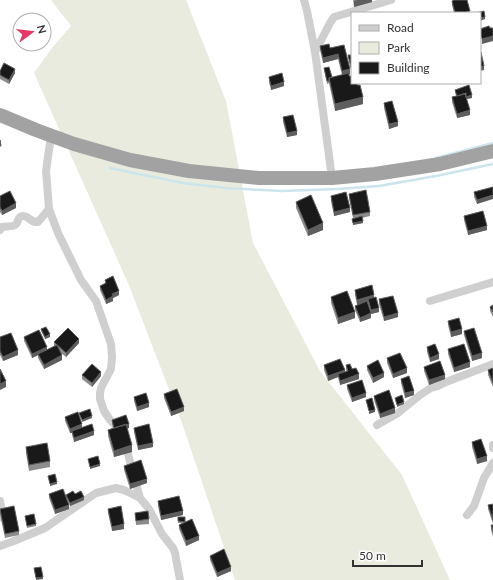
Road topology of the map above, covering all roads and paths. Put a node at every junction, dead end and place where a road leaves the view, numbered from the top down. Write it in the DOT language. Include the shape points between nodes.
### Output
graph roads {
  1 [pos="304,0"];
  2 [pos="392,0"];
  3 [pos="351,12"];
  4 [pos="351,12"];
  5 [pos="315,52"];
  6 [pos="0,115"];
  7 [pos="51,136"];
  8 [pos="493,151"];
  9 [pos="332,178"];
  10 [pos="49,209"];
  11 [pos="1,228"];
  12 [pos="493,282"];
  13 [pos="430,301"];
  14 [pos="493,364"];
  15 [pos="377,425"];
  16 [pos="493,445"];
  17 [pos="493,448"];
  18 [pos="493,463"];
  19 [pos="140,498"];
  20 [pos="0,501"];
  21 [pos="467,515"];
  22 [pos="7,536"];
  23 [pos="0,546"];
  24 [pos="180,580"];
  1 -- 5 [label="street"];
  2 -- 3 [label="street"];
  4 -- 5 [label="street" via="334,17"];
  5 -- 9 [label="street"];
  6 -- 7 [label="highway"];
  7 -- 9 [label="highway" via="130,160 189,170 259,178"];
  7 -- 10 [label="street" via="46,171"];
  8 -- 9 [label="highway" via="440,164"];
  10 -- 11 [label="street" via="38,222 22,216 14,226"];
  10 -- 19 [label="street" via="81,280 95,298 111,344 111,369 101,388 100,399 104,411 121,433"];
  12 -- 13 [label="street"];
  14 -- 15 [label="street" via="431,388"];
  16 -- 17 [label="street"];
  18 -- 21 [label="street" via="484,478 474,506"];
  19 -- 22 [label="street" via="116,488 96,493 44,528"];
  19 -- 24 [label="street" via="173,548"];
  20 -- 22 [label="street"];
  22 -- 23 [label="street"];
}
